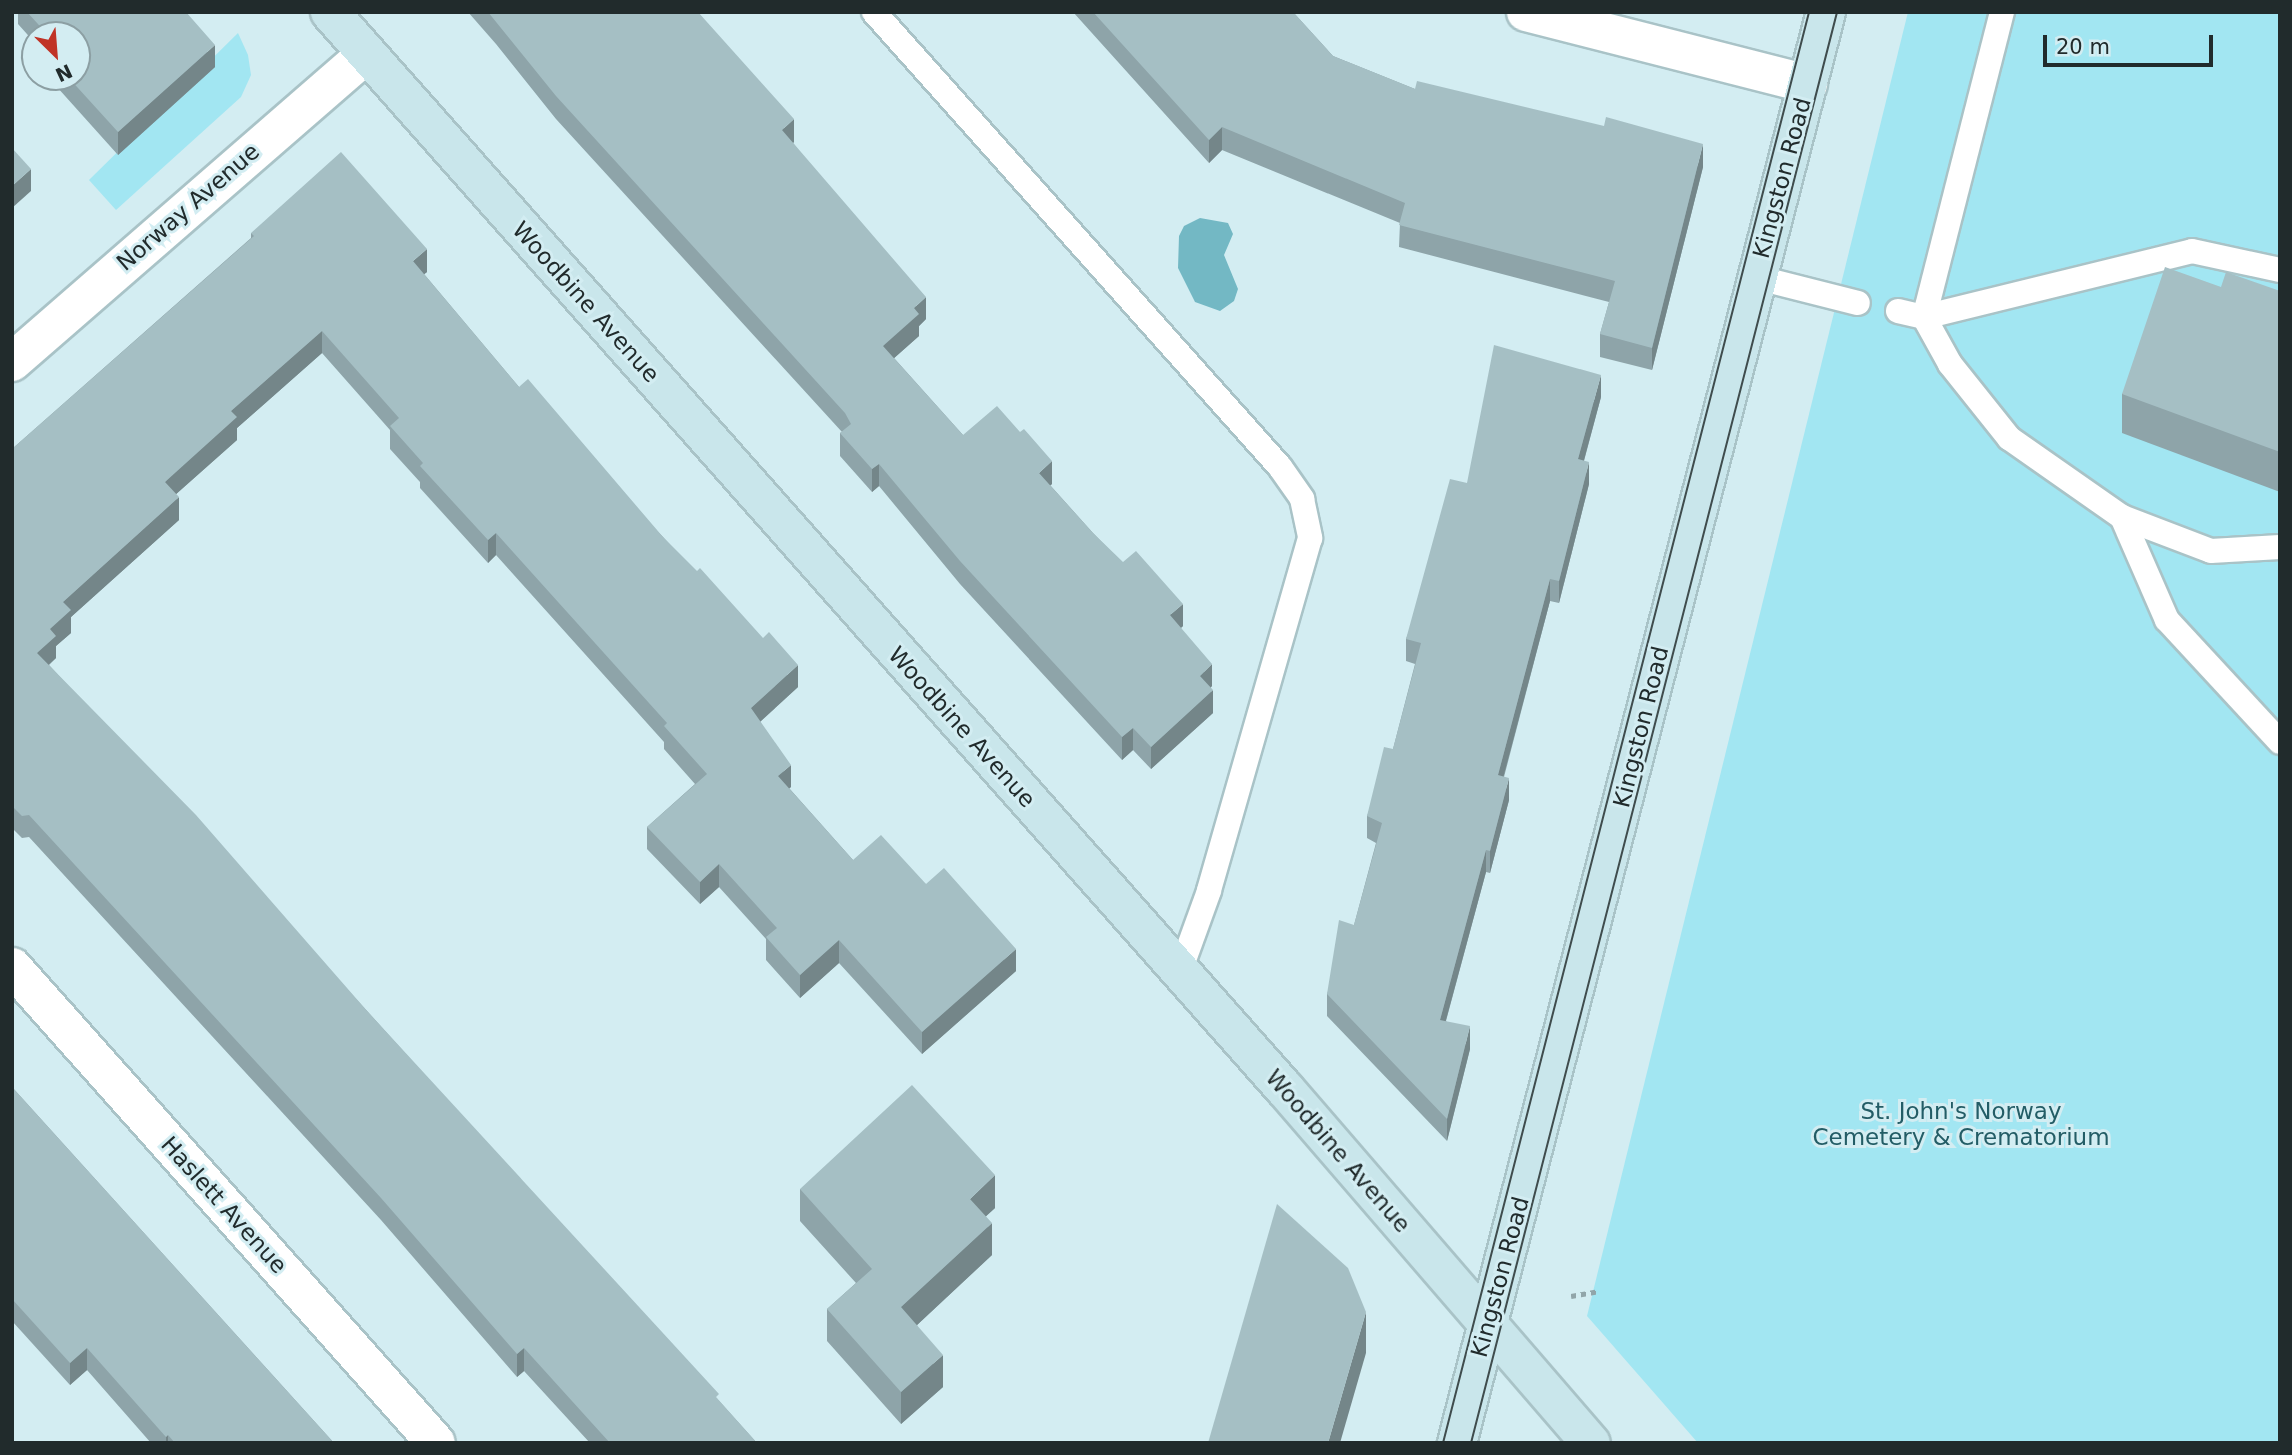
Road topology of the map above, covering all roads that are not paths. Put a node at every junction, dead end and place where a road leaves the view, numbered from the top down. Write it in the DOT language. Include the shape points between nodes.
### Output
graph roads {
  1 [pos="330,12"];
  2 [pos="874,12"];
  3 [pos="1526,12"];
  4 [pos="1826,12"];
  5 [pos="2002,12"];
  6 [pos="366,54"];
  7 [pos="1808,84"];
  8 [pos="2280,270"];
  9 [pos="1755,277"];
  10 [pos="1858,303"];
  11 [pos="1898,311"];
  12 [pos="1924,317"];
  13 [pos="12,362"];
  14 [pos="2122,517"];
  15 [pos="2280,547"];
  16 [pos="2280,742"];
  17 [pos="12,967"];
  18 [pos="1180,971"];
  19 [pos="1488,1323"];
  20 [pos="436,1443"];
  21 [pos="1457,1443"];
  22 [pos="1591,1443"];
  1 -- 6 [label="main road, Woodbine Avenue"];
  2 -- 18 [label="lane" via="1280,467 1302,499 1310,538 1209,891"];
  3 -- 7 [label="street"];
  4 -- 7 [label="main road, Kingston Road"];
  5 -- 12 [label="lane"];
  6 -- 13 [label="street, Norway Avenue"];
  6 -- 18 [label="main road, Woodbine Avenue"];
  7 -- 9 [label="main road, Kingston Road"];
  8 -- 12 [label="lane" via="2192,251"];
  9 -- 10 [label="lane"];
  9 -- 19 [label="main road, Kingston Road"];
  11 -- 12 [label="lane"];
  12 -- 14 [label="lane" via="1950,364 2009,438"];
  14 -- 15 [label="lane" via="2211,551"];
  14 -- 16 [label="lane" via="2167,620"];
  17 -- 20 [label="street, Haslett Avenue"];
  18 -- 19 [label="main road, Woodbine Avenue"];
  19 -- 21 [label="main road, Kingston Road"];
  19 -- 22 [label="main road, Woodbine Avenue"];
}
